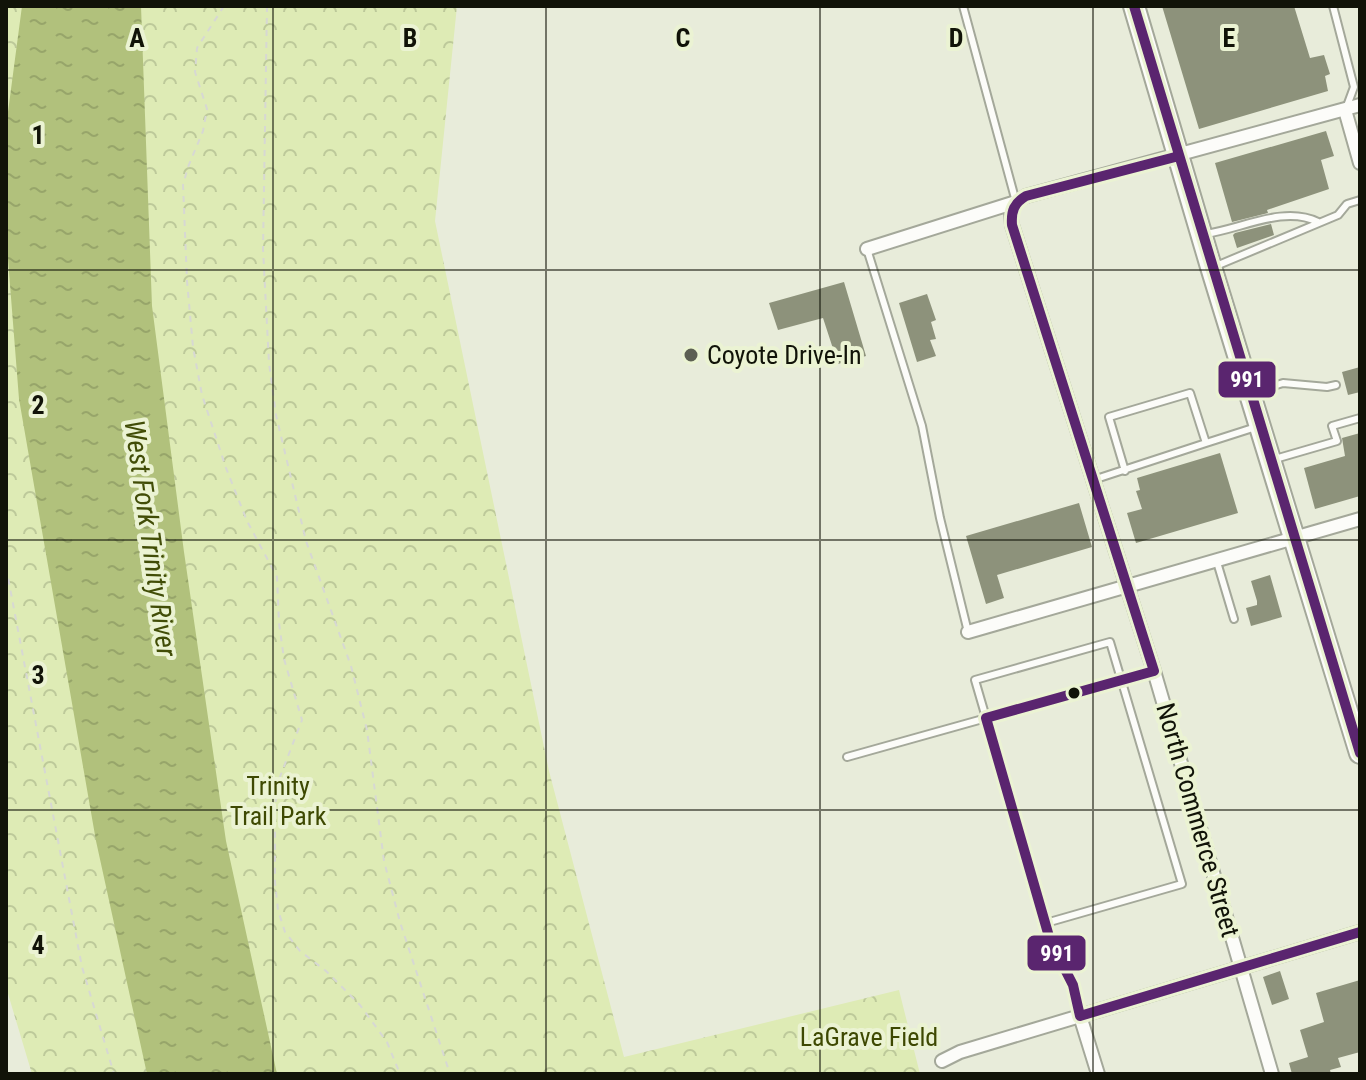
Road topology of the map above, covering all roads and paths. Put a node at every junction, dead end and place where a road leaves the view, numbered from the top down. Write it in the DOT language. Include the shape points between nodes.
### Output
graph roads {
  1 [pos="224,6"];
  2 [pos="267,6"];
  3 [pos="963,6"];
  4 [pos="1134,6"];
  5 [pos="1333,6"];
  6 [pos="1360,105"];
  7 [pos="1345,110"];
  8 [pos="1179,156"];
  9 [pos="1360,163"];
  10 [pos="1360,200"];
  11 [pos="1016,202"];
  12 [pos="1318,222"];
  13 [pos="1201,235"];
  14 [pos="867,249"];
  15 [pos="1211,267"];
  16 [pos="1336,385"];
  17 [pos="1251,394"];
  18 [pos="1360,418"];
  19 [pos="1260,426"];
  20 [pos="1206,443"];
  21 [pos="1271,460"];
  22 [pos="1125,471"];
  23 [pos="1093,480"];
  24 [pos="1360,519"];
  25 [pos="1294,539"];
  26 [pos="1217,562"];
  27 [pos="6,567"];
  28 [pos="1127,586"];
  29 [pos="1234,619"];
  30 [pos="968,632"];
  31 [pos="1154,671"];
  32 [pos="1122,680"];
  33 [pos="986,718"];
  34 [pos="1360,753"];
  35 [pos="847,757"];
  36 [pos="1046,923"];
  37 [pos="1360,932"];
  38 [pos="1241,968"];
  39 [pos="1080,1016"];
  40 [pos="942,1061"];
  41 [pos="114,1074"];
  42 [pos="400,1074"];
  43 [pos="450,1074"];
  44 [pos="1098,1074"];
  45 [pos="1272,1074"];
  1 -- 42 [label="path" via="197,48 195,72 207,109 183,185 193,347 202,395 247,521 277,577 284,659 302,720 278,782 278,910 285,932 300,951 360,1005 387,1042"];
  2 -- 43 [label="path" via="263,249 276,415 306,541 351,666 367,730 384,861 400,922"];
  3 -- 11 [label="lane"];
  4 -- 8 [label="main road"];
  5 -- 7 [label="lane" via="1354,87"];
  6 -- 7 [label="street"];
  7 -- 8 [label="street"];
  7 -- 9 [label="street"];
  8 -- 11 [label="street"];
  8 -- 13 [label="main road"];
  10 -- 12 [label="lane"];
  11 -- 14 [label="street"];
  11 -- 23 [label="street, North Commerce Street" via="1012,225"];
  12 -- 13 [label="lane" via="1288,214"];
  12 -- 15 [label="lane"];
  13 -- 15 [label="main road"];
  14 -- 30 [label="lane" via="922,426"];
  15 -- 17 [label="main road"];
  16 -- 17 [label="lane" via="1283,383"];
  17 -- 19 [label="main road"];
  18 -- 21 [label="lane" via="1332,426 1337,441"];
  19 -- 20 [label="lane"];
  19 -- 21 [label="main road"];
  20 -- 22 [label="lane"];
  20 -- 22 [label="lane" via="1190,393 1109,417"];
  21 -- 25 [label="main road"];
  22 -- 23 [label="lane"];
  23 -- 28 [label="street, North Commerce Street"];
  24 -- 25 [label="street"];
  25 -- 26 [label="street"];
  25 -- 34 [label="main road"];
  26 -- 28 [label="street"];
  26 -- 29 [label="lane"];
  27 -- 41 [label="path" via="82,967"];
  28 -- 30 [label="street"];
  28 -- 31 [label="street, North Commerce Street"];
  31 -- 32 [label="lane"];
  31 -- 38 [label="street, North Commerce Street"];
  32 -- 33 [label="lane"];
  32 -- 33 [label="lane" via="1110,642 1080,650 975,680"];
  32 -- 36 [label="lane" via="1182,884"];
  33 -- 35 [label="lane"];
  33 -- 36 [label="lane"];
  36 -- 39 [label="lane" via="1073,985"];
  37 -- 38 [label="street"];
  38 -- 39 [label="street"];
  38 -- 45 [label="street, North Commerce Street"];
  39 -- 40 [label="street"];
  39 -- 44 [label="street"];
}
